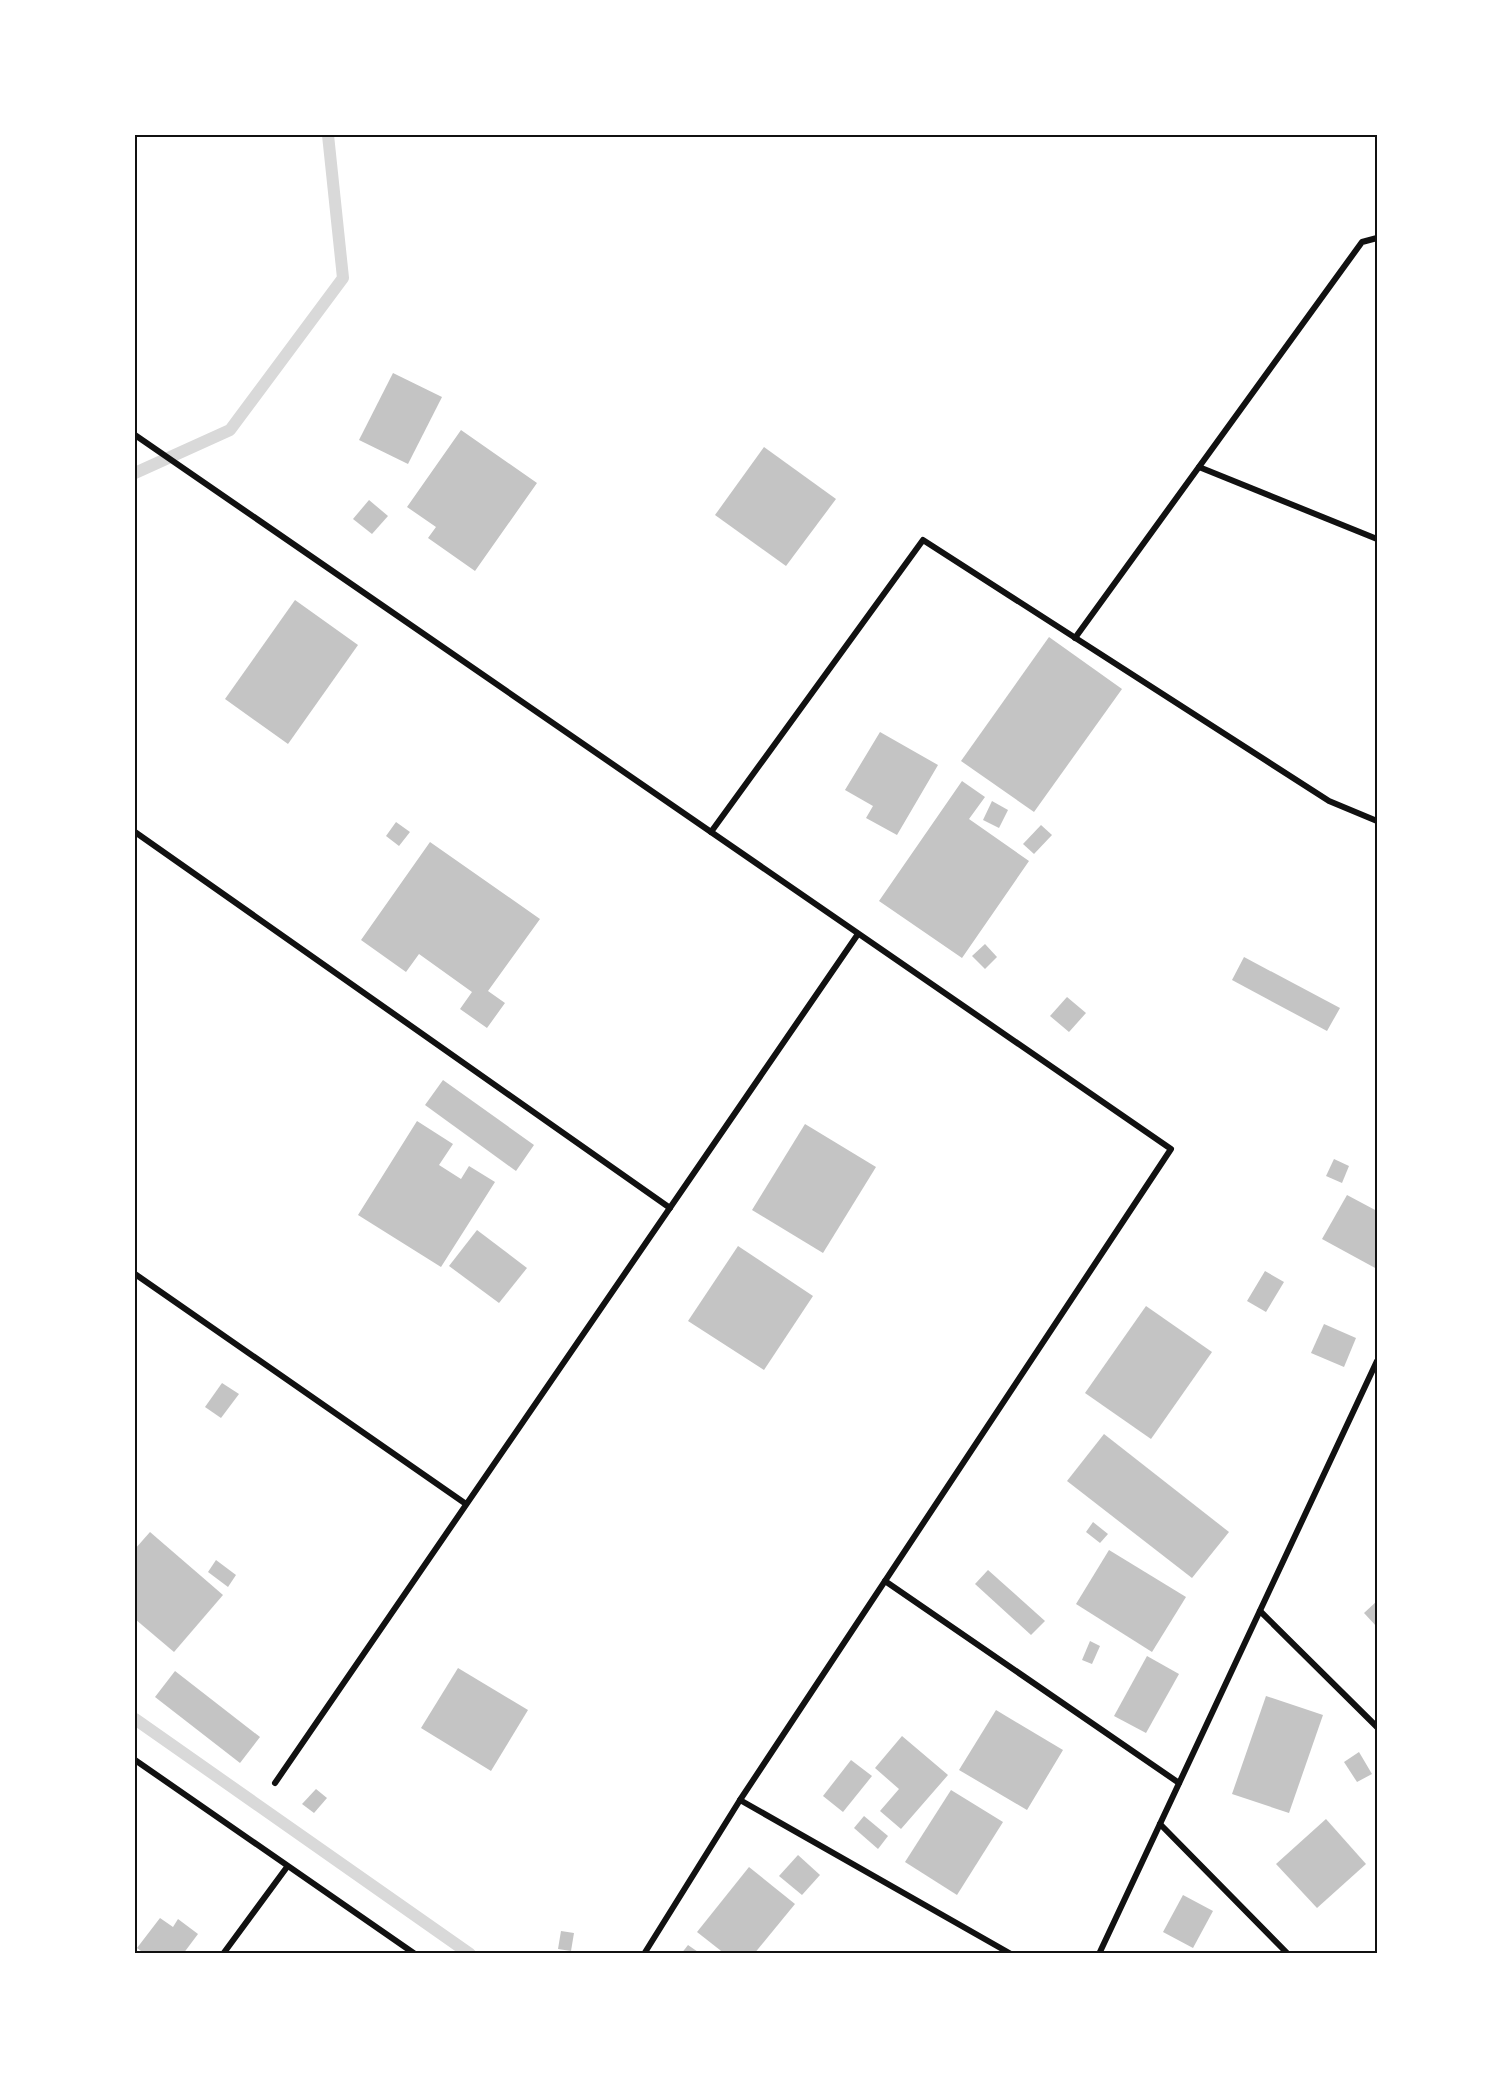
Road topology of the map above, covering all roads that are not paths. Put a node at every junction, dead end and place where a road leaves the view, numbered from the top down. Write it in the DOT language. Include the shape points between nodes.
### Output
graph roads {
  1 [pos="1377,238"];
  2 [pos="135,435"];
  3 [pos="1199,467"];
  4 [pos="1377,539"];
  5 [pos="1075,638"];
  6 [pos="1377,821"];
  7 [pos="135,832"];
  8 [pos="711,832"];
  9 [pos="858,934"];
  10 [pos="670,1208"];
  11 [pos="135,1274"];
  12 [pos="1377,1361"];
  13 [pos="466,1504"];
  14 [pos="885,1581"];
  15 [pos="1260,1611"];
  16 [pos="1377,1727"];
  17 [pos="135,1760"];
  18 [pos="275,1783"];
  19 [pos="1179,1783"];
  20 [pos="740,1800"];
  21 [pos="1160,1824"];
  22 [pos="287,1867"];
  23 [pos="224,1954"];
  24 [pos="415,1954"];
  25 [pos="644,1954"];
  26 [pos="1011,1954"];
  27 [pos="1099,1954"];
  28 [pos="1288,1954"];
  1 -- 3 [label="street" via="1362,242"];
  2 -- 8 [label="street"];
  3 -- 4 [label="street"];
  3 -- 5 [label="street"];
  5 -- 6 [label="street" via="1329,801"];
  5 -- 8 [label="street" via="923,540"];
  7 -- 10 [label="street"];
  8 -- 9 [label="street"];
  9 -- 10 [label="street"];
  9 -- 14 [label="street" via="1171,1149"];
  10 -- 13 [label="street"];
  11 -- 13 [label="street"];
  12 -- 15 [label="street"];
  13 -- 18 [label="street"];
  14 -- 19 [label="street"];
  14 -- 20 [label="street"];
  15 -- 16 [label="street"];
  15 -- 19 [label="street"];
  17 -- 22 [label="street"];
  19 -- 21 [label="street"];
  20 -- 25 [label="street"];
  20 -- 26 [label="street"];
  21 -- 27 [label="street"];
  21 -- 28 [label="street"];
  22 -- 23 [label="street"];
  22 -- 24 [label="street"];
}
